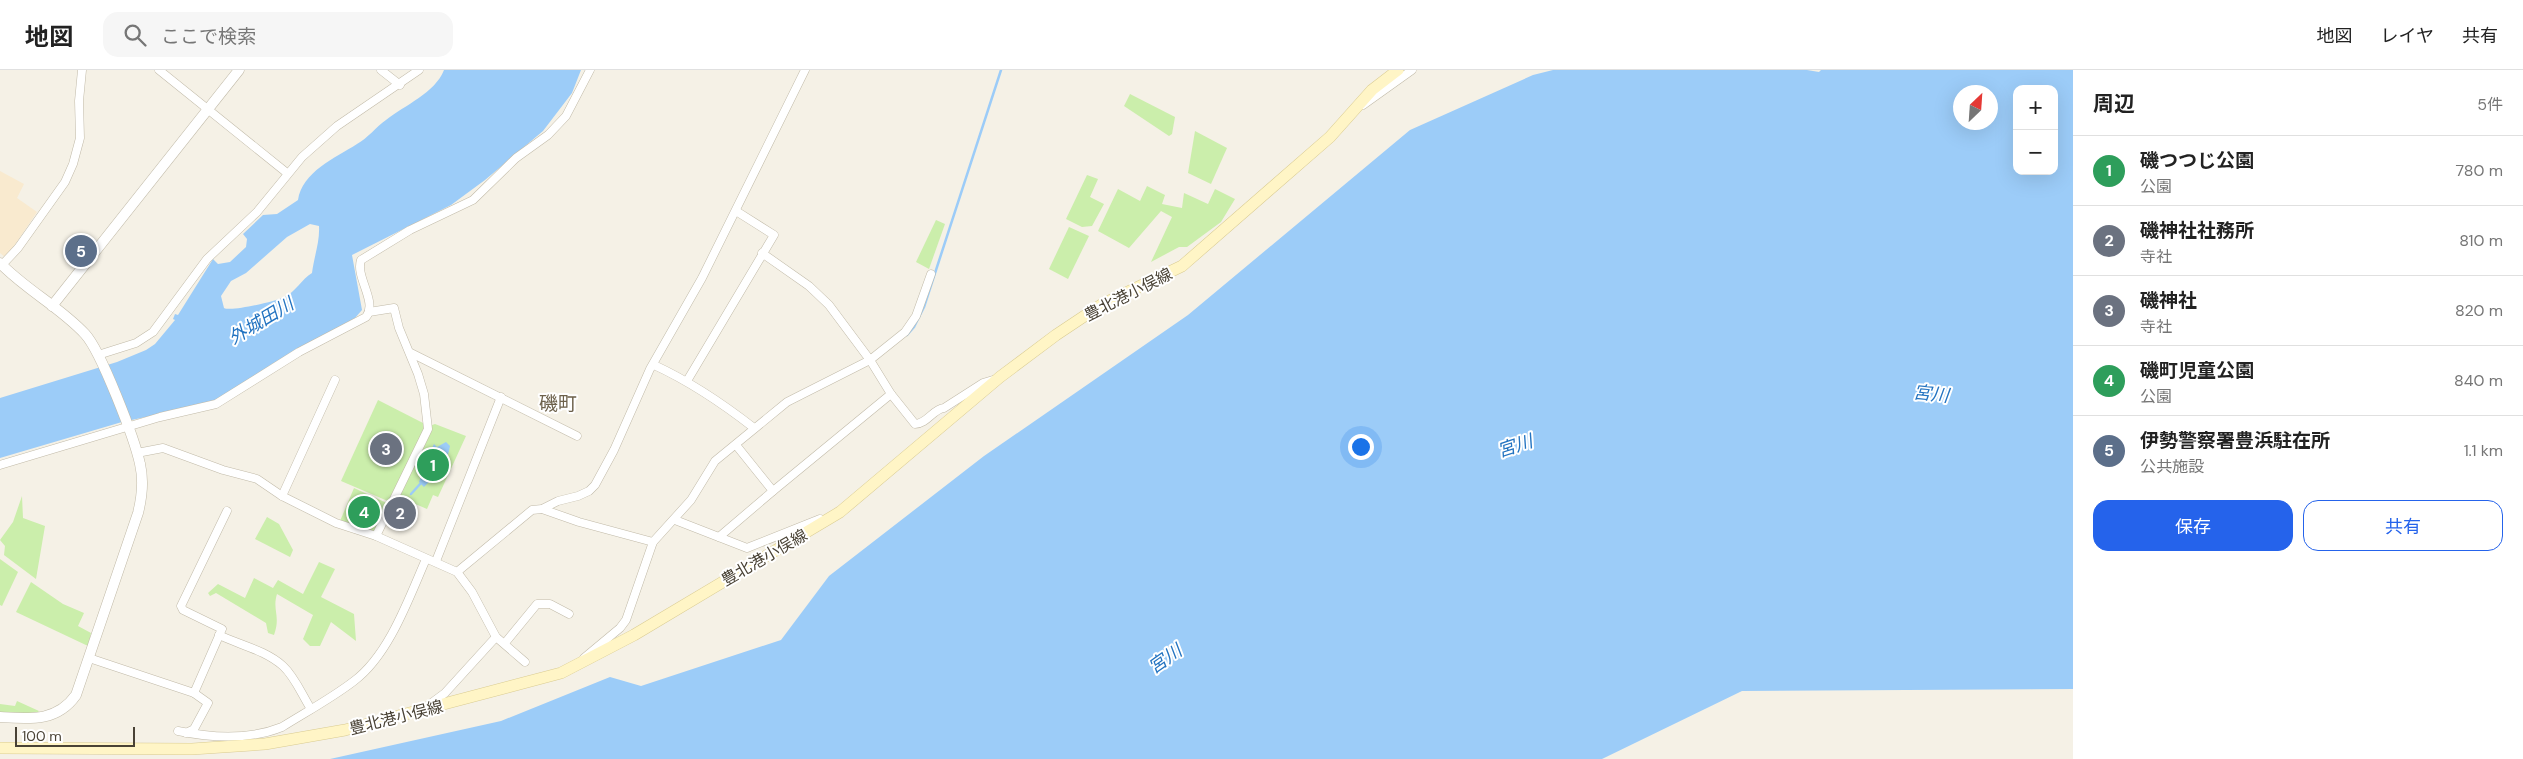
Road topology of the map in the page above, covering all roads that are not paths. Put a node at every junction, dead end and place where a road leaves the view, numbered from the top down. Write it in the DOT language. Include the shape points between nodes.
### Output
graph roads {
  1 [pos="82,70"];
  2 [pos="159,70"];
  3 [pos="239,70"];
  4 [pos="381,70"];
  5 [pos="419,70"];
  6 [pos="590,70"];
  7 [pos="805,70"];
  8 [pos="1398,70"];
  9 [pos="1412,70"];
  10 [pos="400,85"];
  11 [pos="208,108"];
  12 [pos="1355,111"];
  13 [pos="287,173"];
  14 [pos="736,211"];
  15 [pos="762,253"];
  16 [pos="1,264"];
  17 [pos="931,274"];
  18 [pos="52,306"];
  19 [pos="370,312"];
  20 [pos="411,353"];
  21 [pos="99,357"];
  22 [pos="870,360"];
  23 [pos="654,365"];
  24 [pos="1000,377"];
  25 [pos="335,380"];
  26 [pos="687,381"];
  27 [pos="891,394"];
  28 [pos="501,397"];
  29 [pos="127,426"];
  30 [pos="754,428"];
  31 [pos="578,436"];
  32 [pos="736,445"];
  33 [pos="137,452"];
  34 [pos="0,465"];
  35 [pos="774,491"];
  36 [pos="282,496"];
  37 [pos="542,509"];
  38 [pos="226,511"];
  39 [pos="840,512"];
  40 [pos="675,520"];
  41 [pos="376,536"];
  42 [pos="719,537"];
  43 [pos="653,542"];
  44 [pos="426,559"];
  45 [pos="436,561"];
  46 [pos="457,572"];
  47 [pos="569,614"];
  48 [pos="219,635"];
  49 [pos="496,636"];
  50 [pos="505,643"];
  51 [pos="89,658"];
  52 [pos="525,662"];
  53 [pos="578,665"];
  54 [pos="194,693"];
  55 [pos="311,708"];
  56 [pos="423,710"];
  57 [pos="0,717"];
  58 [pos="178,731"];
  59 [pos="186,733"];
  60 [pos="0,748"];
  1 -- 16 [label="street" via="80,138 73,164 65,182 18,248"];
  2 -- 11 [label="street"];
  3 -- 11 [label="street"];
  4 -- 10 [label="street"];
  5 -- 10 [label="street"];
  6 -- 19 [label="street" via="566,116 473,200 410,230 361,260"];
  7 -- 14 [label="street"];
  8 -- 12 [label="main road, 豊北港小俣線" via="1372,90"];
  9 -- 12 [label="street"];
  10 -- 13 [label="street" via="337,126"];
  11 -- 13 [label="street"];
  11 -- 18 [label="street"];
  12 -- 24 [label="main road, 豊北港小俣線" via="1194,257 1165,275 1102,305"];
  13 -- 21 [label="street" via="257,212 207,259 153,332 136,343"];
  14 -- 15 [label="street" via="774,235"];
  14 -- 23 [label="street"];
  15 -- 22 [label="street" via="809,286 829,305"];
  15 -- 26 [label="street"];
  16 -- 18 [label="street" via="20,283"];
  17 -- 22 [label="street" via="909,328"];
  18 -- 21 [label="street" via="83,332"];
  19 -- 20 [label="street" via="394,308"];
  19 -- 29 [label="street" via="216,404"];
  20 -- 28 [label="street"];
  20 -- 41 [label="street" via="424,394 428,429"];
  21 -- 29 [label="street"];
  22 -- 27 [label="street"];
  22 -- 30 [label="street" via="804,392"];
  23 -- 26 [label="street"];
  23 -- 37 [label="street" via="596,485 589,491"];
  24 -- 27 [label="street" via="939,408 920,424 915,424"];
  24 -- 39 [label="main road, 豊北港小俣線"];
  25 -- 36 [label="street"];
  26 -- 30 [label="street"];
  27 -- 35 [label="street"];
  28 -- 31 [label="street"];
  28 -- 45 [label="street"];
  29 -- 33 [label="street"];
  29 -- 34 [label="street"];
  30 -- 32 [label="street"];
  32 -- 35 [label="street"];
  32 -- 40 [label="street" via="715,461"];
  33 -- 36 [label="street" via="170,450 257,479"];
  33 -- 51 [label="street" via="142,480 140,504"];
  35 -- 42 [label="street"];
  36 -- 41 [label="street" via="336,523"];
  37 -- 43 [label="street"];
  37 -- 46 [label="street" via="532,510 516,521"];
  38 -- 48 [label="street" via="181,606 183,610 222,629"];
  39 -- 42 [label="street" via="747,548"];
  39 -- 53 [label="main road, 豊北港小俣線"];
  40 -- 42 [label="street"];
  40 -- 43 [label="street"];
  41 -- 44 [label="street"];
  43 -- 53 [label="street" via="626,620"];
  44 -- 45 [label="street"];
  44 -- 55 [label="street" via="396,626 376,658 355,681"];
  45 -- 46 [label="street"];
  46 -- 49 [label="street"];
  47 -- 50 [label="street" via="550,604 537,604"];
  48 -- 54 [label="street"];
  48 -- 55 [label="street" via="279,662"];
  49 -- 50 [label="street"];
  49 -- 56 [label="street" via="445,693"];
  50 -- 52 [label="street"];
  51 -- 54 [label="street"];
  51 -- 57 [label="street" via="76,695 61,711 43,718"];
  53 -- 56 [label="main road, 豊北港小俣線" via="561,673"];
  54 -- 59 [label="street" via="208,702 194,730"];
  55 -- 59 [label="street" via="282,726 259,734"];
  56 -- 60 [label="main road, 豊北港小俣線" via="337,732 265,744 192,749"];
  58 -- 59 [label="street"];
}
